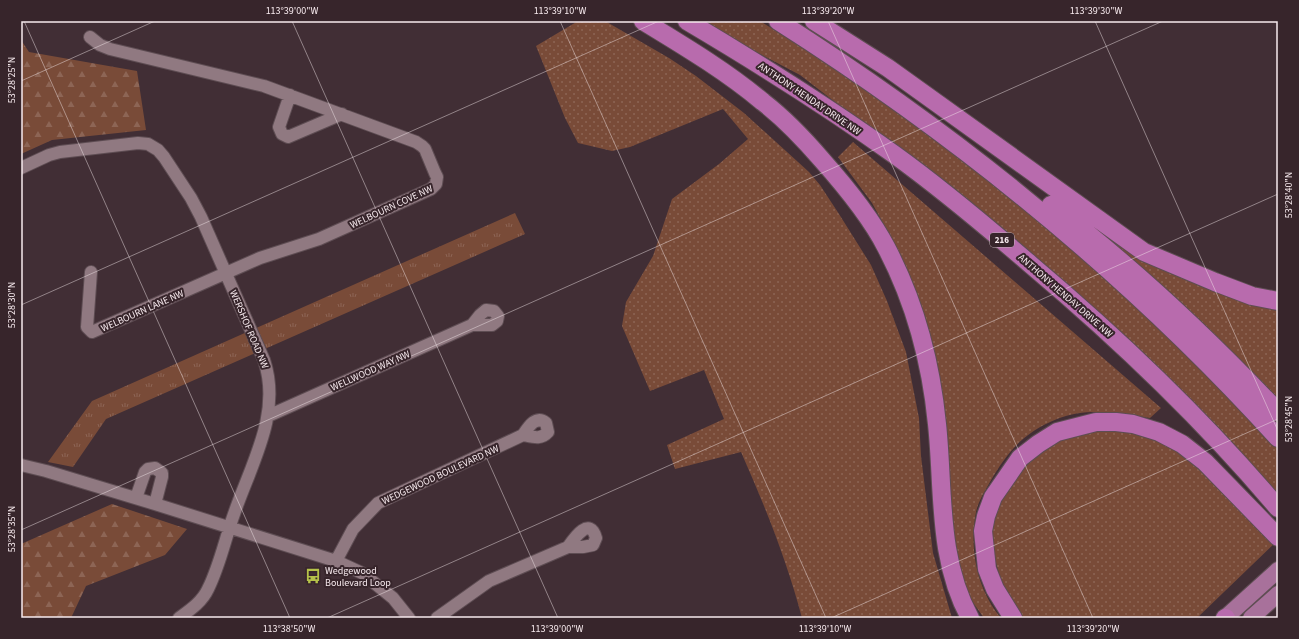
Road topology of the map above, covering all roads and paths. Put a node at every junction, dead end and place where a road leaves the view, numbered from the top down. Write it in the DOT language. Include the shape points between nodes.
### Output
graph roads {
  1 [pos="643,21"];
  2 [pos="687,21"];
  3 [pos="778,21"];
  4 [pos="814,21"];
  5 [pos="90,37"];
  6 [pos="290,95"];
  7 [pos="342,114"];
  8 [pos="944,134"];
  9 [pos="21,168"];
  10 [pos="91,272"];
  11 [pos="226,273"];
  12 [pos="1278,301"];
  13 [pos="472,324"];
  14 [pos="1278,412"];
  15 [pos="268,416"];
  16 [pos="523,435"];
  17 [pos="1278,438"];
  18 [pos="21,465"];
  19 [pos="136,498"];
  20 [pos="155,504"];
  21 [pos="1278,508"];
  22 [pos="230,527"];
  23 [pos="1278,537"];
  24 [pos="568,547"];
  25 [pos="336,561"];
  26 [pos="1278,570"];
  27 [pos="1278,594"];
  28 [pos="179,618"];
  29 [pos="409,618"];
  30 [pos="437,618"];
  31 [pos="970,618"];
  32 [pos="1013,618"];
  33 [pos="1225,618"];
  34 [pos="1251,618"];
  1 -- 31 [label="highway" via="702,57 764,102 802,137 840,179 886,247 917,321 927,359 937,425 946,551 961,602"];
  2 -- 21 [label="highway, ANTHONY HENDAY DRIVE NW / 216" via="756,61 809,96 896,156 973,216 1070,297 1122,345 1215,438"];
  3 -- 8 [label="highway"];
  4 -- 12 [label="highway" via="888,68 1144,252 1252,296"];
  5 -- 6 [label="street, WELBOURN COVE NW" via="110,49 264,86"];
  6 -- 7 [label="street, WELBOURN COVE NW"];
  6 -- 7 [label="street" via="279,127 282,134 288,137"];
  7 -- 11 [label="street, WELBOURN COVE NW" via="422,146 437,177 436,184 319,239 268,255"];
  8 -- 14 [label="highway" via="1008,173 1082,229 1173,308"];
  8 -- 17 [label="highway" via="1078,242 1199,355"];
  9 -- 11 [label="street, WERSHOF ROAD NW" via="70,150 138,143 153,146 164,157 194,203"];
  10 -- 11 [label="street, WELBOURN LANE NW" via="87,327 92,332"];
  11 -- 15 [label="street, WERSHOF ROAD NW" via="267,367 270,393"];
  13 -- 15 [label="street, WELLWOOD WAY NW"];
  15 -- 22 [label="street, WERSHOF ROAD NW"];
  16 -- 25 [label="street, WEDGEWOOD BOULEVARD NW" via="378,503 353,529"];
  18 -- 19 [label="street"];
  19 -- 20 [label="street"];
  19 -- 20 [label="street" via="145,472 156,468 162,473 162,477"];
  20 -- 22 [label="street"];
  22 -- 25 [label="street"];
  22 -- 28 [label="street, WERSHOF ROAD NW" via="208,589 197,605"];
  23 -- 32 [label="highway" via="1205,462 1182,444 1160,432 1134,424 1096,422 1057,432 1020,458 993,497 986,516 983,532 987,569 995,589"];
  24 -- 30 [label="street" via="489,581"];
  25 -- 29 [label="street" via="362,573 392,598"];
  26 -- 33 [label="main road"];
  27 -- 34 [label="main road"];
}
